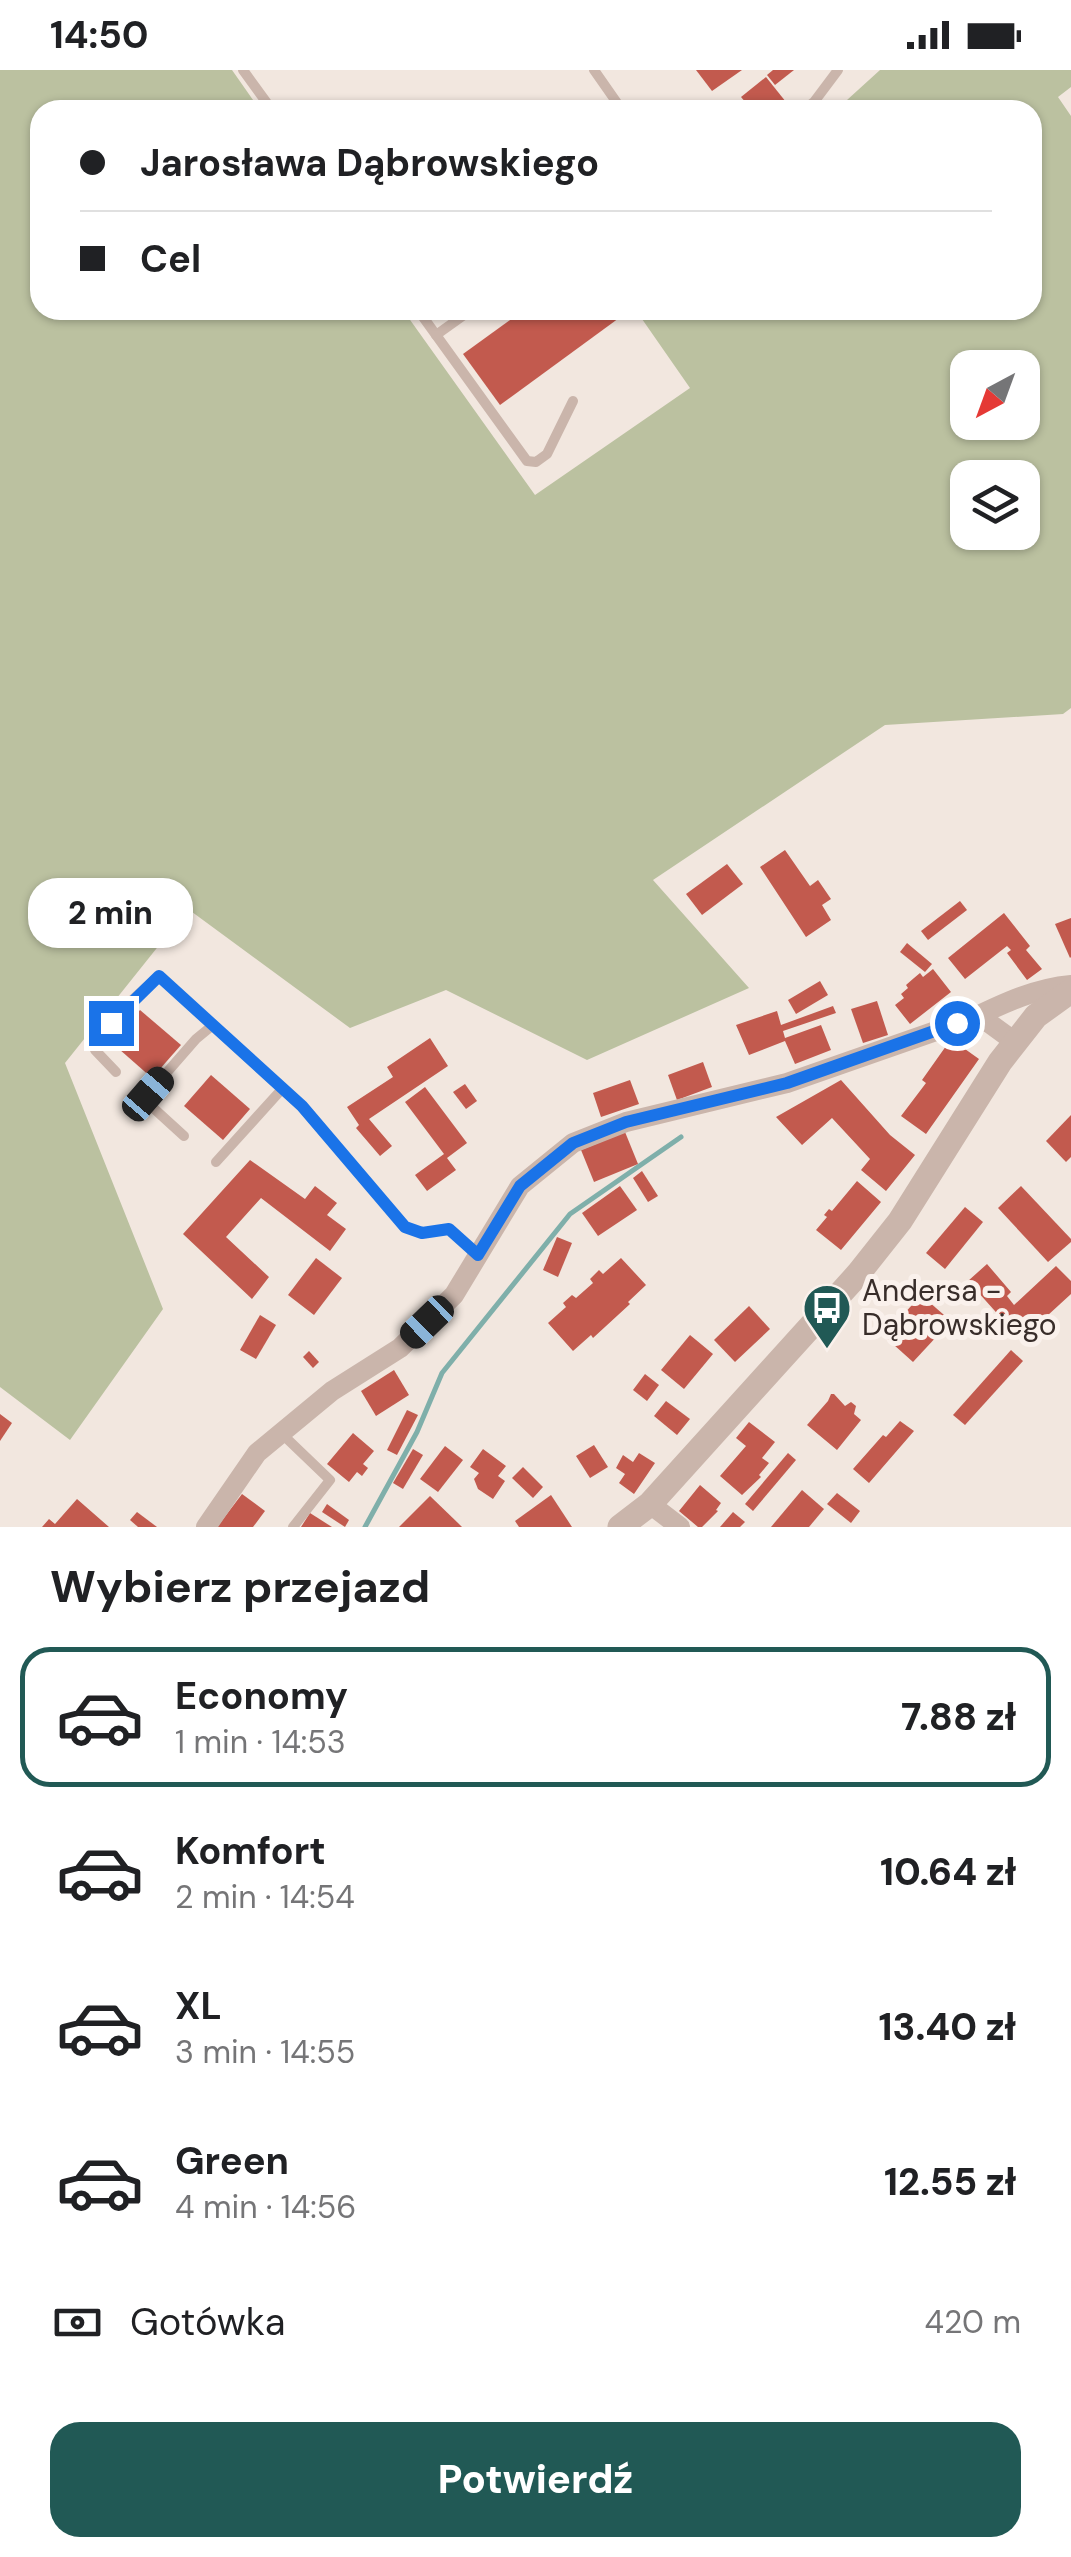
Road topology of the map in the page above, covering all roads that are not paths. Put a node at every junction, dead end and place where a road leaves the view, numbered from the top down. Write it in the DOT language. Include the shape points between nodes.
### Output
graph roads {
  1 [pos="243,70"];
  2 [pos="594,70"];
  3 [pos="838,70"];
  4 [pos="265,100"];
  5 [pos="615,100"];
  6 [pos="816,100"];
  7 [pos="425,320"];
  8 [pos="457,320"];
  9 [pos="436,335"];
  10 [pos="573,401"];
  11 [pos="1071,988"];
  12 [pos="1002,1004"];
  13 [pos="973,1018"];
  14 [pos="213,1026"];
  15 [pos="1015,1042"];
  16 [pos="116,1072"];
  17 [pos="282,1089"];
  18 [pos="184,1136"];
  19 [pos="216,1162"];
  20 [pos="478,1255"];
  21 [pos="282,1433"];
  22 [pos="650,1504"];
  23 [pos="206,1527"];
  24 [pos="292,1527"];
  25 [pos="620,1527"];
  26 [pos="680,1527"];
  1 -- 4 [label="lane"];
  2 -- 5 [label="lane"];
  3 -- 6 [label="lane"];
  7 -- 9 [label="lane"];
  8 -- 9 [label="lane"];
  9 -- 10 [label="lane" via="531,463 547,454"];
  11 -- 12 [label="street" via="1052,987"];
  11 -- 15 [label="street"];
  12 -- 13 [label="street"];
  12 -- 15 [label="street" via="1019,1020"];
  13 -- 15 [label="street"];
  13 -- 20 [label="street" via="787,1083 626,1122 573,1143 520,1186"];
  14 -- 16 [label="lane" via="159,976 96,1044"];
  14 -- 17 [label="lane"];
  14 -- 18 [label="lane" via="148,1094 150,1105"];
  15 -- 22 [label="street" via="900,1221"];
  17 -- 19 [label="lane"];
  17 -- 20 [label="lane" via="405,1227 422,1233 449,1229"];
  20 -- 21 [label="street" via="454,1295 400,1348"];
  21 -- 23 [label="street" via="258,1454"];
  21 -- 24 [label="lane" via="330,1480"];
  22 -- 25 [label="street"];
  22 -- 26 [label="street"];
}
